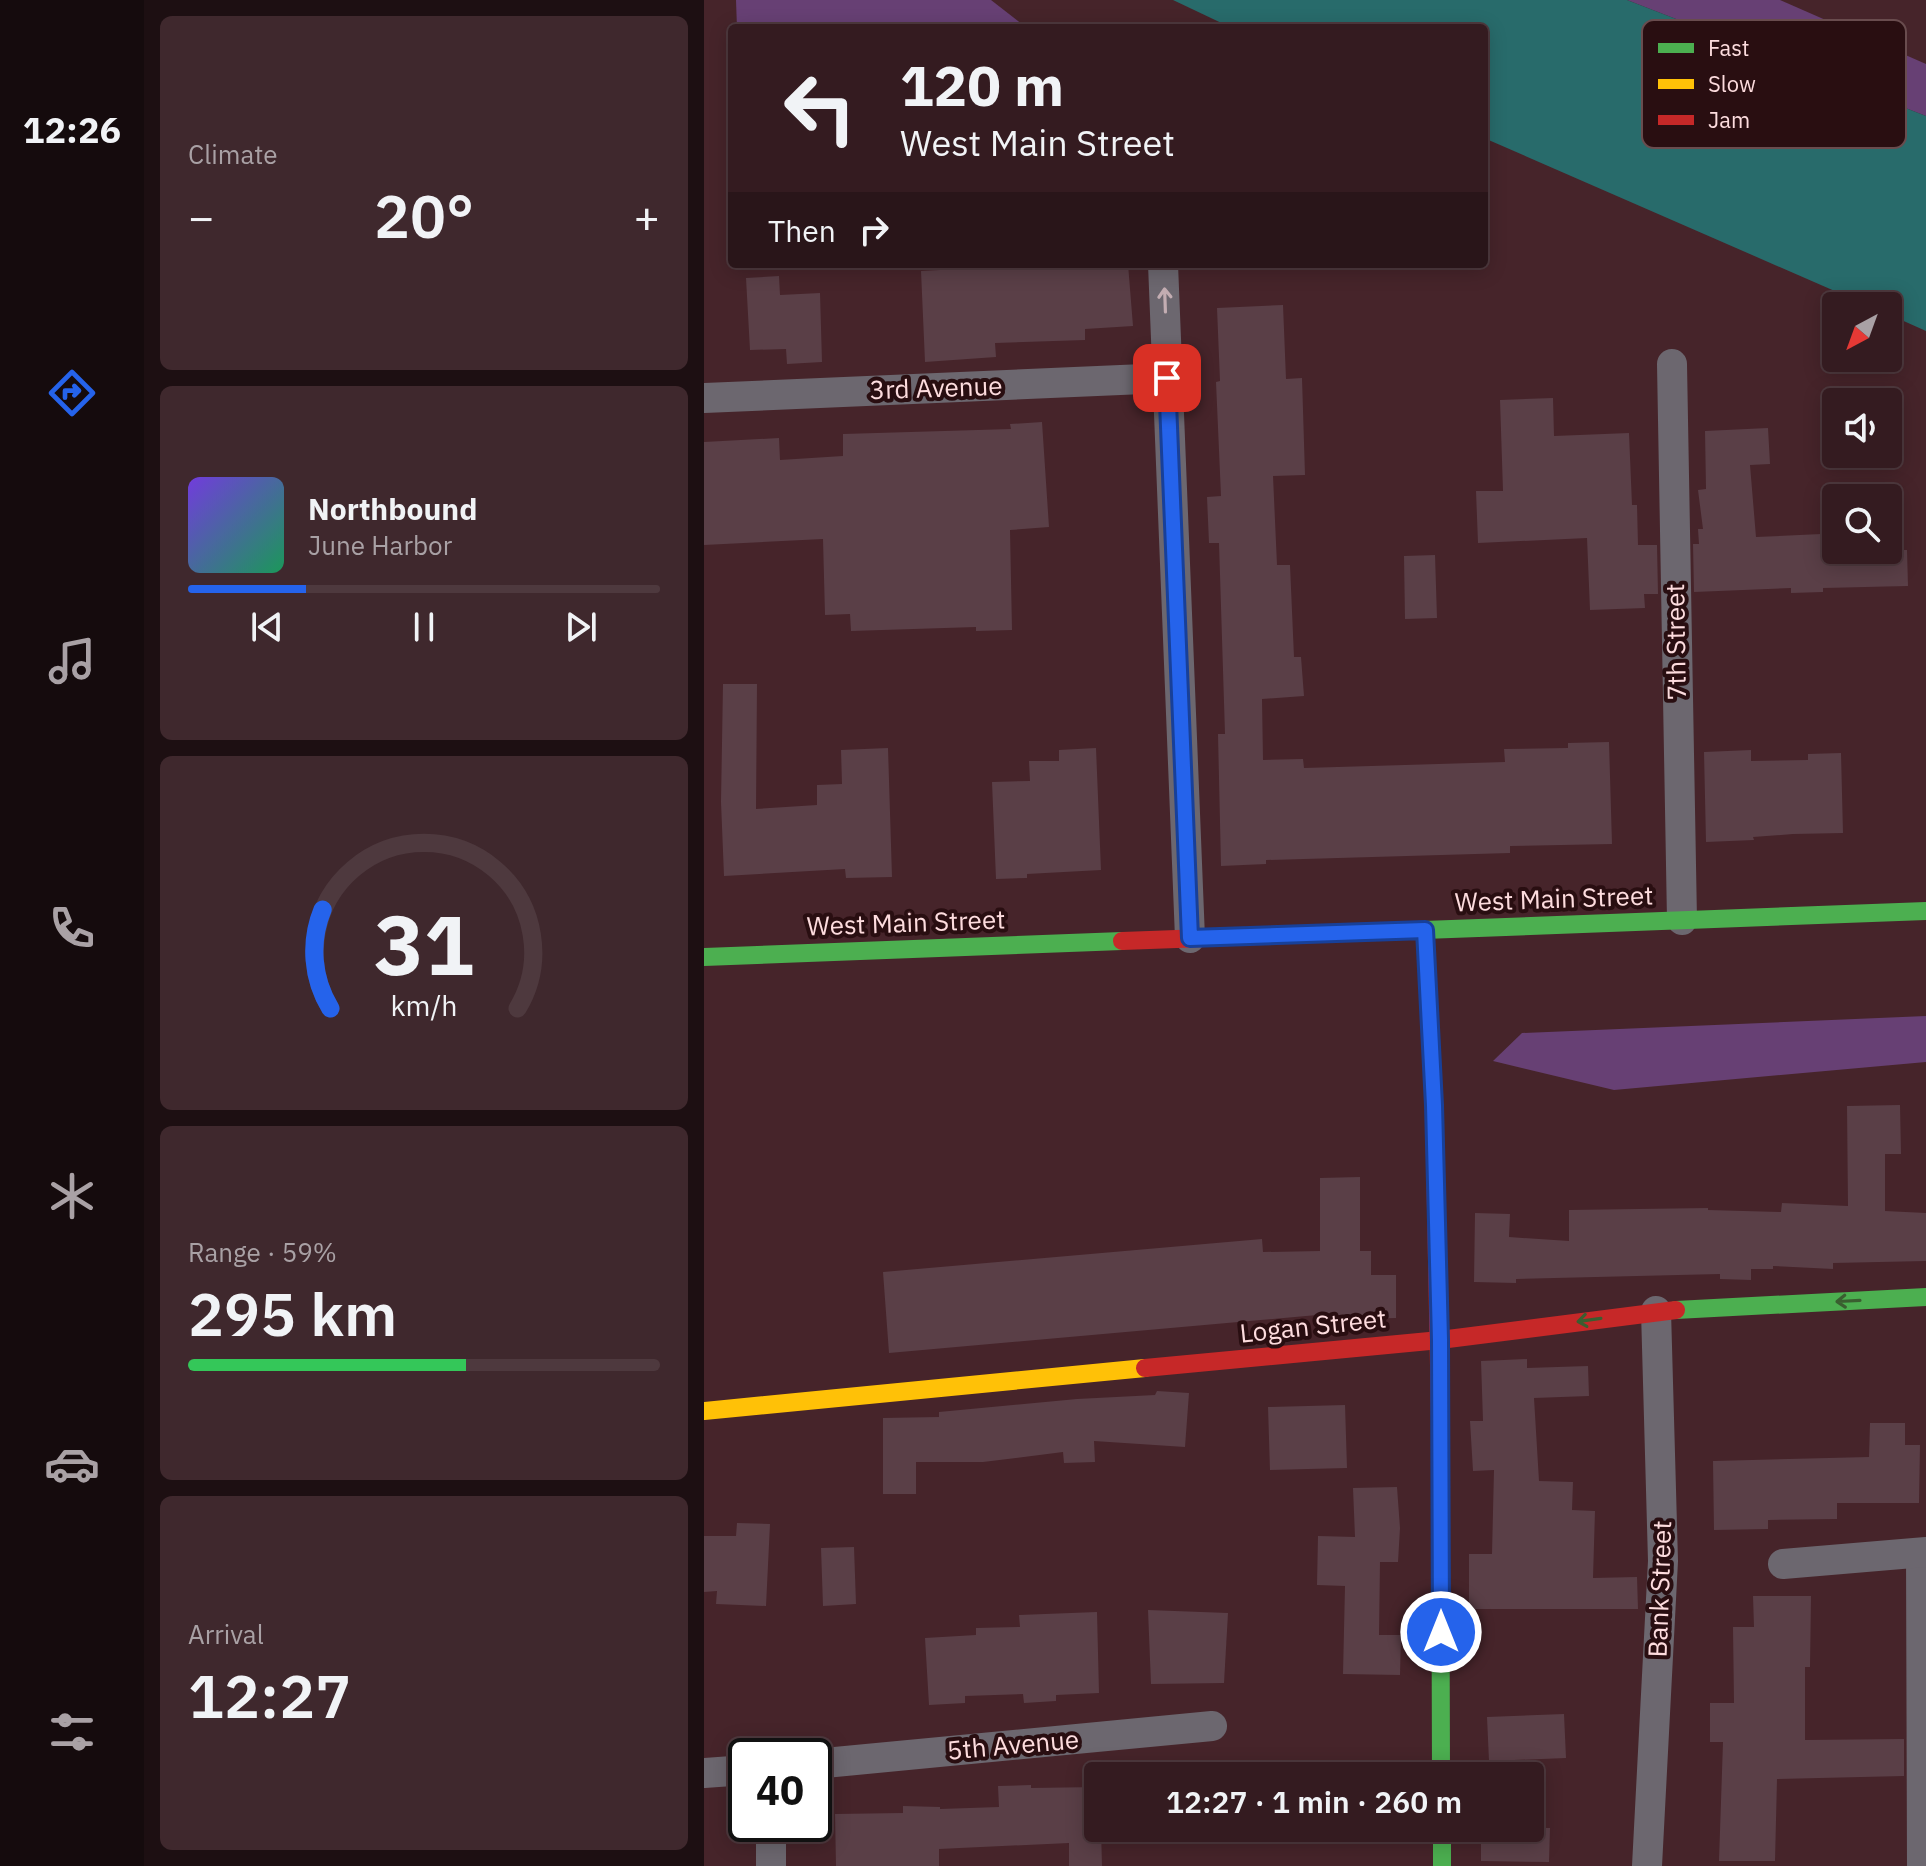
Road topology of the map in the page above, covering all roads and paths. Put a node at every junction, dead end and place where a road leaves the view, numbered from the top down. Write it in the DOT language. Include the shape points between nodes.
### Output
graph roads {
  1 [pos="1163,268"];
  2 [pos="1672,364"];
  3 [pos="1167,378"];
  4 [pos="704,398"];
  5 [pos="1926,911"];
  6 [pos="1682,920"];
  7 [pos="1425,930"];
  8 [pos="1190,938"];
  9 [pos="704,957"];
  10 [pos="1926,1297"];
  11 [pos="1656,1311"];
  12 [pos="1440,1340"];
  13 [pos="704,1411"];
  14 [pos="1924,1552"];
  15 [pos="1783,1564"];
  16 [pos="1212,1726"];
  17 [pos="832,1762"];
  18 [pos="1441,1762"];
  19 [pos="728,1771"];
  20 [pos="704,1773"];
  21 [pos="771,1842"];
  22 [pos="1442,1842"];
  23 [pos="771,1866"];
  24 [pos="1442,1866"];
  25 [pos="1647,1866"];
  26 [pos="1922,1866"];
  3 -- 1 [label="street, one-way"];
  2 -- 6 [label="street, 7th Street"];
  3 -- 4 [label="street, 3rd Avenue"];
  3 -- 8 [label="street"];
  5 -- 6 [label="street, West Main Street"];
  6 -- 7 [label="street, West Main Street"];
  7 -- 8 [label="street, West Main Street"];
  7 -- 12 [label="street"];
  8 -- 9 [label="street, West Main Street"];
  10 -- 11 [label="street, Logan Street, one-way"];
  11 -- 12 [label="street, Logan Street, one-way"];
  11 -- 25 [label="street, Bank Street" via="1663,1561"];
  12 -- 13 [label="street, Logan Street"];
  12 -- 18 [label="street"];
  14 -- 15 [label="street"];
  14 -- 26 [label="street"];
  16 -- 17 [label="street, 5th Avenue"];
  19 -- 20 [label="street"];
  21 -- 23 [label="street"];
  22 -- 24 [label="street"];
}
